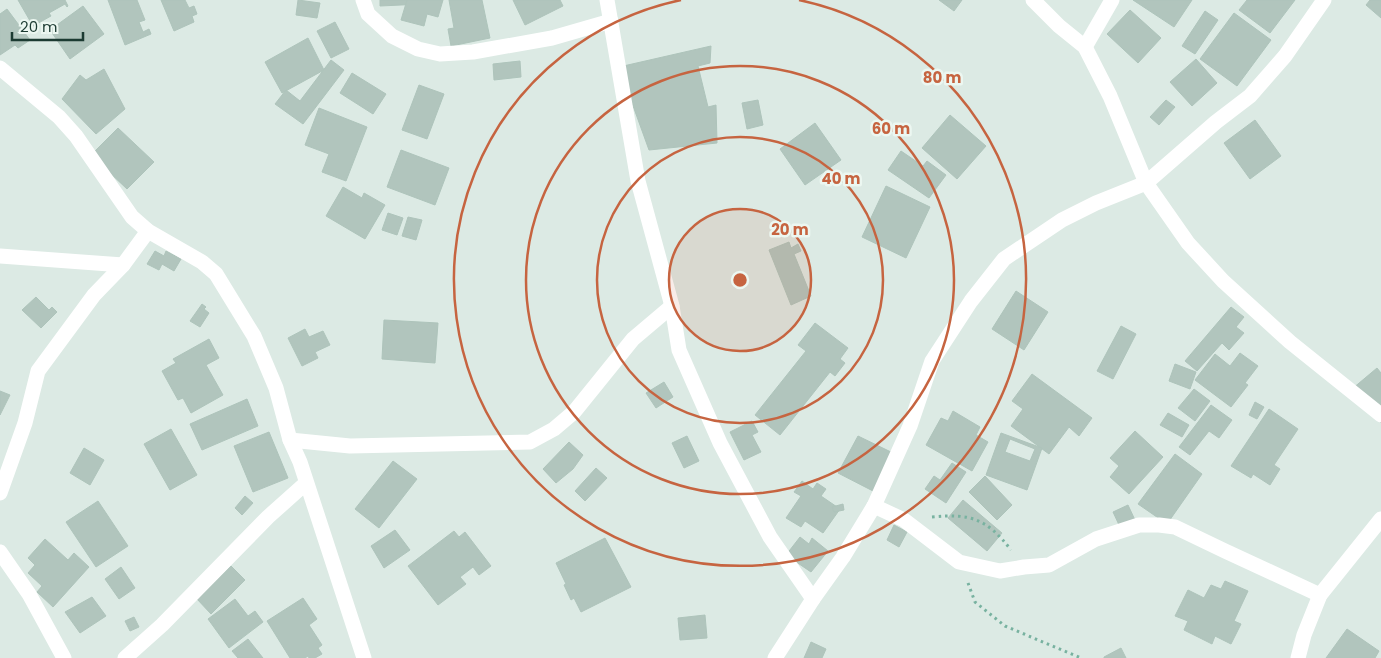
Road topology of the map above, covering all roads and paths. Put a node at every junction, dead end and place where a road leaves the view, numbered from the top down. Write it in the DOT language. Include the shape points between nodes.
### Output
graph roads {
  1 [pos="363,0"];
  2 [pos="607,0"];
  3 [pos="1033,0"];
  4 [pos="1112,0"];
  5 [pos="1324,0"];
  6 [pos="611,21"];
  7 [pos="1085,47"];
  8 [pos="0,68"];
  9 [pos="1146,183"];
  10 [pos="148,231"];
  11 [pos="0,256"];
  12 [pos="123,265"];
  13 [pos="672,306"];
  14 [pos="1381,416"];
  15 [pos="290,440"];
  16 [pos="306,482"];
  17 [pos="0,493"];
  18 [pos="874,506"];
  19 [pos="1381,519"];
  20 [pos="904,520"];
  21 [pos="0,552"];
  22 [pos="959,562"];
  23 [pos="1024,566"];
  24 [pos="1320,594"];
  25 [pos="813,599"];
  26 [pos="64,658"];
  27 [pos="125,658"];
  28 [pos="364,658"];
  29 [pos="775,658"];
  30 [pos="1081,658"];
  31 [pos="1298,658"];
  1 -- 6 [label="street" via="368,14 392,36 418,49 440,54 473,52 552,38"];
  2 -- 6 [label="street"];
  3 -- 7 [label="street"];
  4 -- 7 [label="street"];
  5 -- 9 [label="street" via="1285,56 1250,96"];
  6 -- 13 [label="street" via="638,181"];
  7 -- 9 [label="street" via="1110,96"];
  8 -- 10 [label="street" via="59,117 76,136 132,217"];
  9 -- 14 [label="street" via="1188,243 1223,281 1290,342"];
  9 -- 18 [label="street" via="1062,220 1004,259 971,301 932,361 910,426"];
  10 -- 12 [label="street"];
  10 -- 15 [label="street" via="202,262 216,274 254,336 276,388"];
  11 -- 12 [label="street"];
  12 -- 17 [label="street" via="94,295 38,371 25,423"];
  13 -- 15 [label="street" via="633,339 574,412 554,429 530,442 350,446"];
  13 -- 25 [label="street" via="679,350 720,443 770,537"];
  15 -- 16 [label="street"];
  16 -- 27 [label="street" via="162,626"];
  16 -- 28 [label="street"];
  18 -- 20 [label="street"];
  18 -- 25 [label="street"];
  19 -- 24 [label="street"];
  20 -- 22 [label="street"];
  20 -- 23 [label="path" via="951,515 980,520 999,535"];
  21 -- 26 [label="street" via="29,594"];
  22 -- 23 [label="street" via="1000,571"];
  22 -- 30 [label="path" via="975,602 1005,626"];
  23 -- 24 [label="street" via="1049,565 1096,539 1139,525 1159,525 1176,527"];
  24 -- 31 [label="street"];
  25 -- 29 [label="street"];
}
